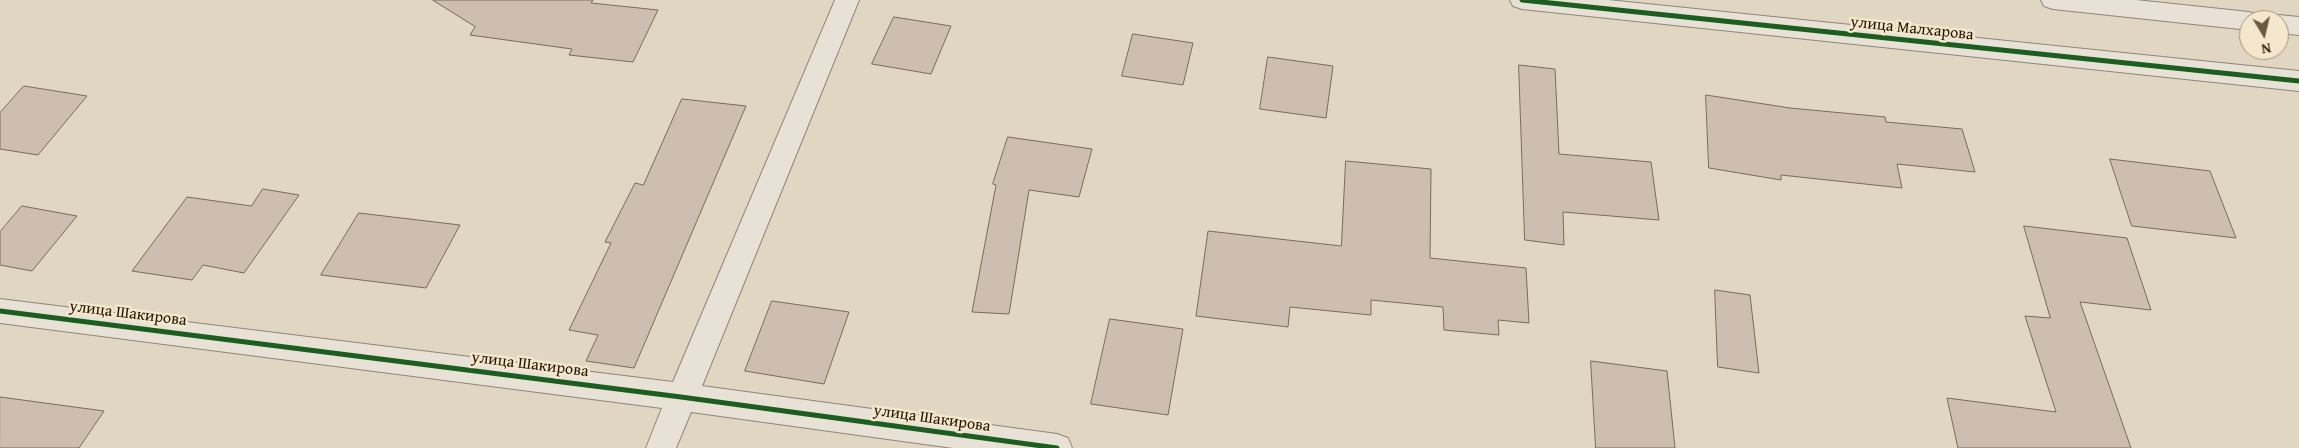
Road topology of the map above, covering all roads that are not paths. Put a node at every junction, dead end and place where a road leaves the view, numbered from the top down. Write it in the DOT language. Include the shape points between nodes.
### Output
graph roads {
  1 [pos="847,0"];
  2 [pos="1522,0"];
  3 [pos="2053,0"];
  4 [pos="2239,20"];
  5 [pos="2299,81"];
  6 [pos="0,311"];
  7 [pos="681,397"];
  8 [pos="661,448"];
  9 [pos="1056,448"];
  1 -- 7 [label="street"];
  2 -- 5 [label="street, улица Малхарова"];
  3 -- 4 [label="street"];
  6 -- 7 [label="street, улица Шакирова"];
  7 -- 8 [label="street"];
  7 -- 9 [label="street, улица Шакирова"];
}
